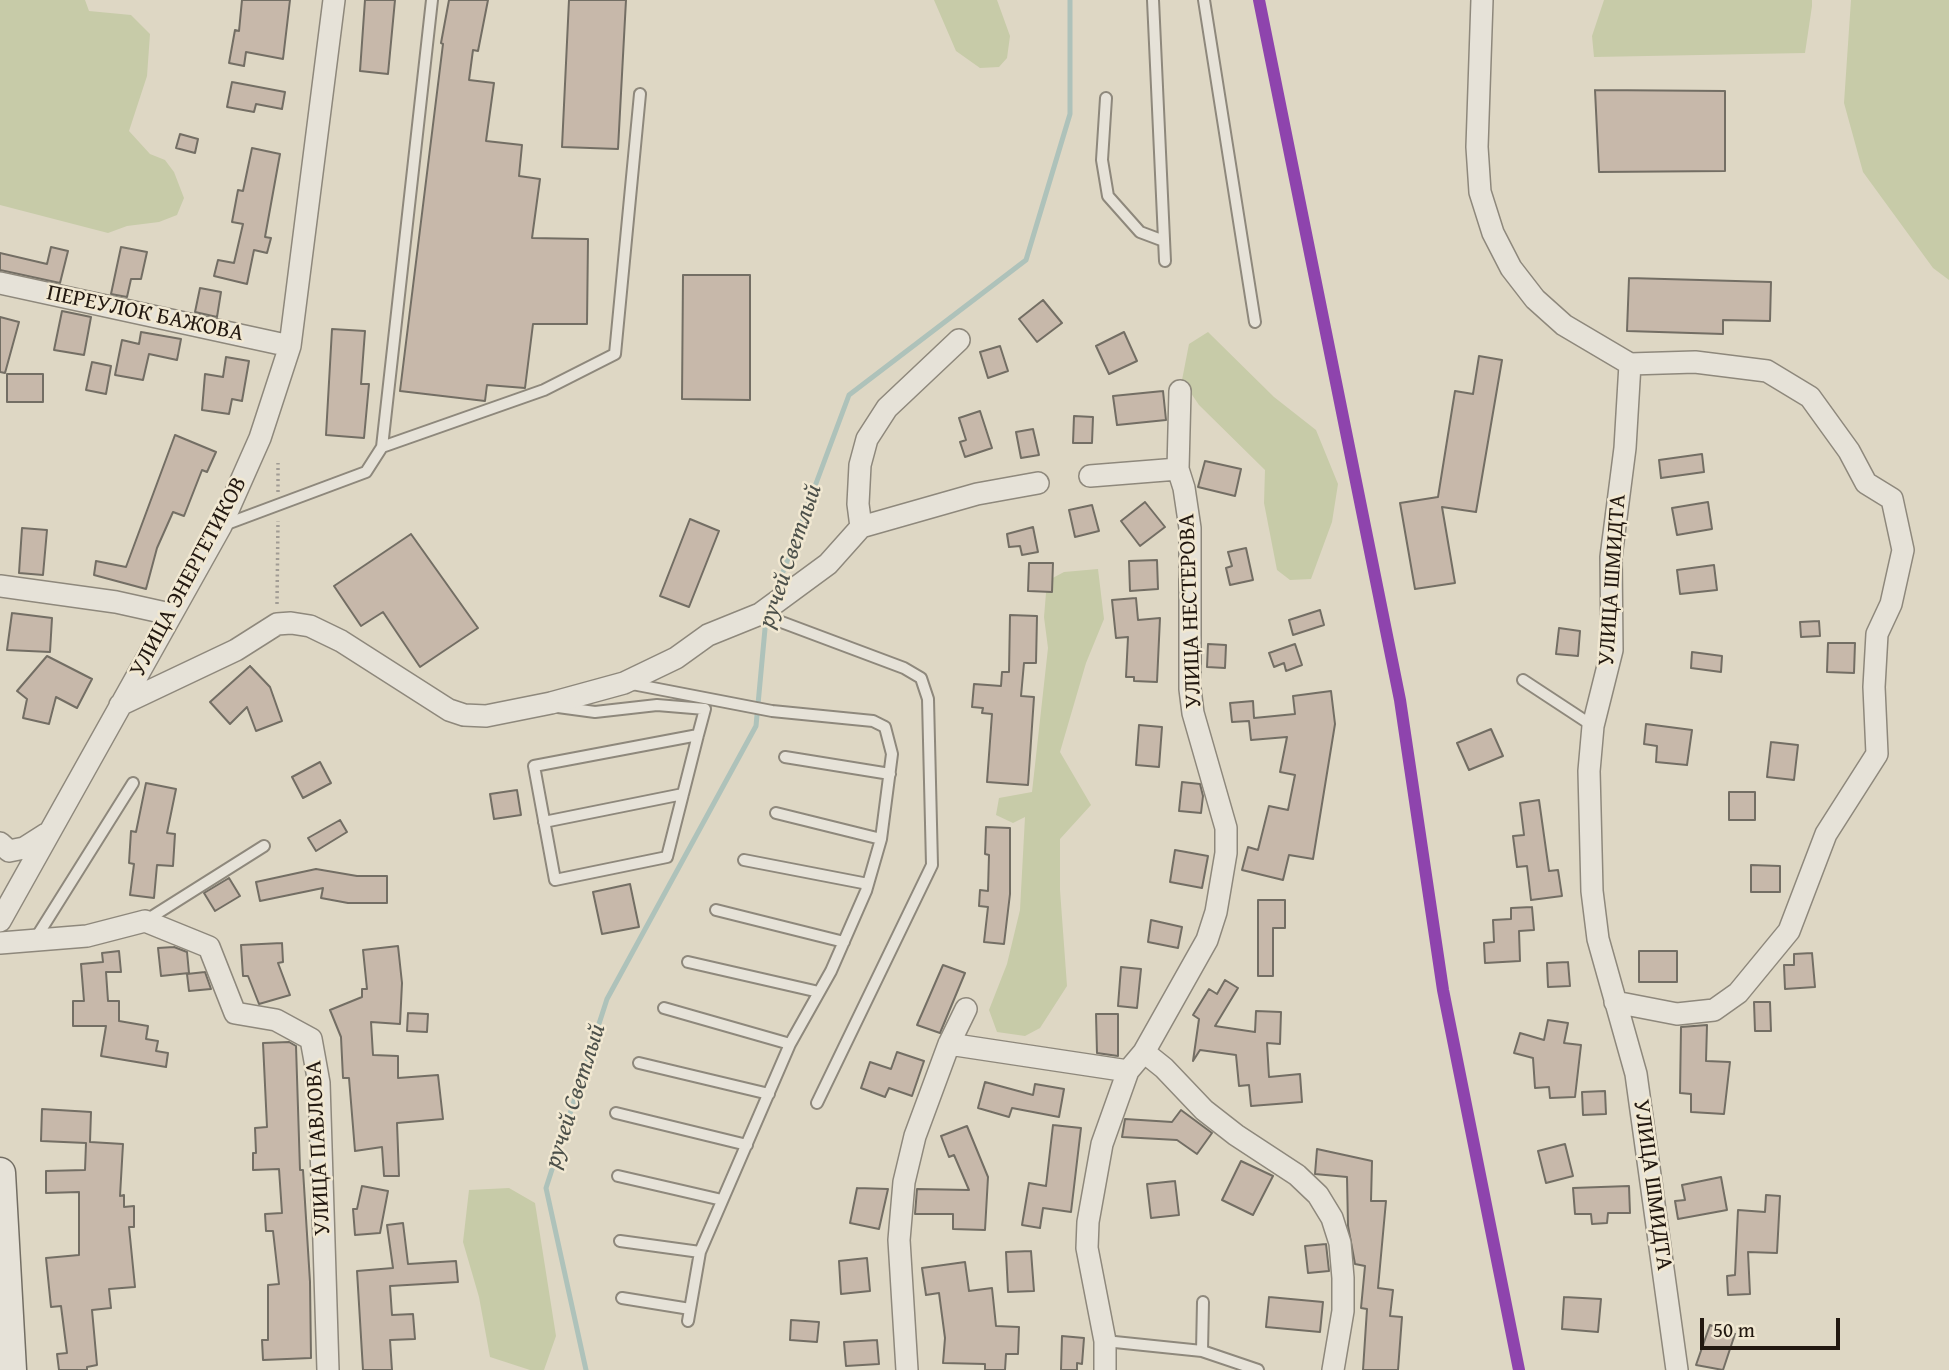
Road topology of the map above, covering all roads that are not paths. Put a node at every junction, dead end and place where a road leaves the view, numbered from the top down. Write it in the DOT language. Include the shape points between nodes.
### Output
graph roads {
  1 [pos="334,0"];
  2 [pos="432,0"];
  3 [pos="1153,0"];
  4 [pos="1204,0"];
  5 [pos="1482,0"];
  6 [pos="640,94"];
  7 [pos="1106,98"];
  8 [pos="1164,241"];
  9 [pos="1165,261"];
  10 [pos="0,283"];
  11 [pos="1255,322"];
  12 [pos="959,340"];
  13 [pos="290,346"];
  14 [pos="1630,364"];
  15 [pos="1180,391"];
  16 [pos="382,447"];
  17 [pos="1090,476"];
  18 [pos="1181,479"];
  19 [pos="1038,483"];
  20 [pos="221,526"];
  21 [pos="861,527"];
  22 [pos="0,586"];
  23 [pos="170,614"];
  24 [pos="765,616"];
  25 [pos="1523,680"];
  26 [pos="624,683"];
  27 [pos="120,705"];
  28 [pos="545,705"];
  29 [pos="1593,726"];
  30 [pos="698,735"];
  31 [pos="785,757"];
  32 [pos="890,774"];
  33 [pos="133,783"];
  34 [pos="683,794"];
  35 [pos="776,813"];
  36 [pos="544,822"];
  37 [pos="51,829"];
  38 [pos="881,839"];
  39 [pos="0,844"];
  40 [pos="264,846"];
  41 [pos="744,860"];
  42 [pos="868,884"];
  43 [pos="716,910"];
  44 [pos="0,921"];
  45 [pos="145,921"];
  46 [pos="34,941"];
  47 [pos="844,942"];
  48 [pos="0,943"];
  49 [pos="688,962"];
  50 [pos="819,992"];
  51 [pos="1615,1002"];
  52 [pos="664,1008"];
  53 [pos="966,1009"];
  54 [pos="790,1044"];
  55 [pos="949,1044"];
  56 [pos="1144,1052"];
  57 [pos="639,1063"];
  58 [pos="1128,1071"];
  59 [pos="769,1094"];
  60 [pos="817,1103"];
  61 [pos="616,1113"];
  62 [pos="747,1145"];
  63 [pos="0,1173"];
  64 [pos="618,1176"];
  65 [pos="722,1200"];
  66 [pos="620,1241"];
  67 [pos="700,1252"];
  68 [pos="622,1298"];
  69 [pos="1203,1302"];
  70 [pos="1105,1341"];
  71 [pos="1202,1351"];
  72 [pos="11,1370"];
  73 [pos="328,1370"];
  74 [pos="907,1370"];
  75 [pos="1105,1370"];
  76 [pos="1258,1370"];
  77 [pos="1333,1370"];
  78 [pos="1677,1370"];
  1 -- 13 [label="street, УЛИЦА ЭНЕРГЕТИКОВ"];
  2 -- 16 [label="lane"];
  3 -- 8 [label="lane"];
  4 -- 11 [label="lane"];
  5 -- 14 [label="street" via="1478,158 1480,192 1493,233 1511,268 1535,299 1564,325"];
  6 -- 16 [label="lane" via="615,354 544,390"];
  7 -- 8 [label="lane" via="1102,160 1108,196 1140,232"];
  8 -- 9 [label="lane"];
  10 -- 13 [label="street, ПЕРЕУЛОК БАЖОВА"];
  12 -- 21 [label="street" via="887,408 867,439 860,465"];
  13 -- 20 [label="street, УЛИЦА ЭНЕРГЕТИКОВ" via="260,438"];
  14 -- 29 [label="street, УЛИЦА ШМИДТА" via="1611,557 1612,650"];
  14 -- 51 [label="street" via="1695,362 1767,372 1810,397 1866,482 1892,499 1903,550 1891,604 1877,634 1877,754 1826,834 1789,931 1738,993 1714,1010 1677,1014"];
  15 -- 18 [label="street, УЛИЦА НЕСТЕРОВА"];
  16 -- 20 [label="lane" via="366,472"];
  17 -- 18 [label="street"];
  18 -- 56 [label="street, УЛИЦА НЕСТЕРОВА" via="1190,528 1190,689 1226,828 1226,853 1207,940"];
  19 -- 21 [label="street" via="977,494"];
  20 -- 23 [label="street, УЛИЦА ЭНЕРГЕТИКОВ"];
  21 -- 24 [label="street" via="828,564"];
  22 -- 23 [label="street"];
  23 -- 27 [label="street, УЛИЦА ЭНЕРГЕТИКОВ"];
  24 -- 26 [label="street" via="708,635 676,658"];
  24 -- 60 [label="lane" via="904,668 920,678 929,699 932,864"];
  25 -- 29 [label="lane"];
  26 -- 28 [label="street"];
  26 -- 32 [label="lane" via="772,711 873,721 885,727 892,754"];
  27 -- 28 [label="street" via="226,656 276,624 291,622 341,641 464,715 486,716"];
  27 -- 37 [label="street, УЛИЦА ЭНЕРГЕТИКОВ"];
  28 -- 30 [label="lane" via="595,712 657,705 705,709"];
  29 -- 51 [label="street, УЛИЦА ШМИДТА" via="1591,891"];
  30 -- 34 [label="lane"];
  30 -- 36 [label="lane" via="534,766"];
  31 -- 32 [label="lane"];
  32 -- 38 [label="lane"];
  33 -- 46 [label="lane"];
  34 -- 36 [label="lane"];
  34 -- 36 [label="lane" via="667,857 568,878 555,880"];
  35 -- 38 [label="lane"];
  37 -- 39 [label="street" via="24,848 9,851"];
  37 -- 44 [label="street, УЛИЦА ЭНЕРГЕТИКОВ"];
  38 -- 42 [label="lane"];
  40 -- 45 [label="lane"];
  41 -- 42 [label="lane"];
  42 -- 47 [label="lane"];
  43 -- 47 [label="lane"];
  45 -- 46 [label="street" via="87,936"];
  45 -- 73 [label="street, УЛИЦА ПАВЛОВА" via="209,947 235,1013 276,1020 311,1039 319,1083"];
  46 -- 48 [label="street"];
  47 -- 50 [label="lane"];
  49 -- 50 [label="lane"];
  50 -- 54 [label="lane"];
  51 -- 78 [label="street, УЛИЦА ШМИДТА" via="1636,1073"];
  52 -- 54 [label="lane"];
  53 -- 55 [label="street"];
  54 -- 59 [label="lane"];
  55 -- 58 [label="street"];
  55 -- 74 [label="street" via="915,1136 904,1182 899,1240"];
  56 -- 58 [label="street, УЛИЦА НЕСТЕРОВА"];
  56 -- 77 [label="street" via="1204,1110 1297,1175 1318,1195 1332,1218 1343,1278 1343,1311"];
  57 -- 59 [label="lane"];
  58 -- 70 [label="street, УЛИЦА НЕСТЕРОВА" via="1102,1144 1088,1222 1087,1248"];
  59 -- 62 [label="lane"];
  61 -- 62 [label="lane"];
  62 -- 65 [label="lane"];
  63 -- 72 [label="street"];
  64 -- 65 [label="lane"];
  65 -- 67 [label="lane"];
  66 -- 67 [label="lane"];
  67 -- 68 [label="lane" via="689,1315"];
  69 -- 71 [label="lane"];
  70 -- 71 [label="lane"];
  70 -- 75 [label="street, УЛИЦА НЕСТЕРОВА"];
  71 -- 76 [label="lane"];
}
